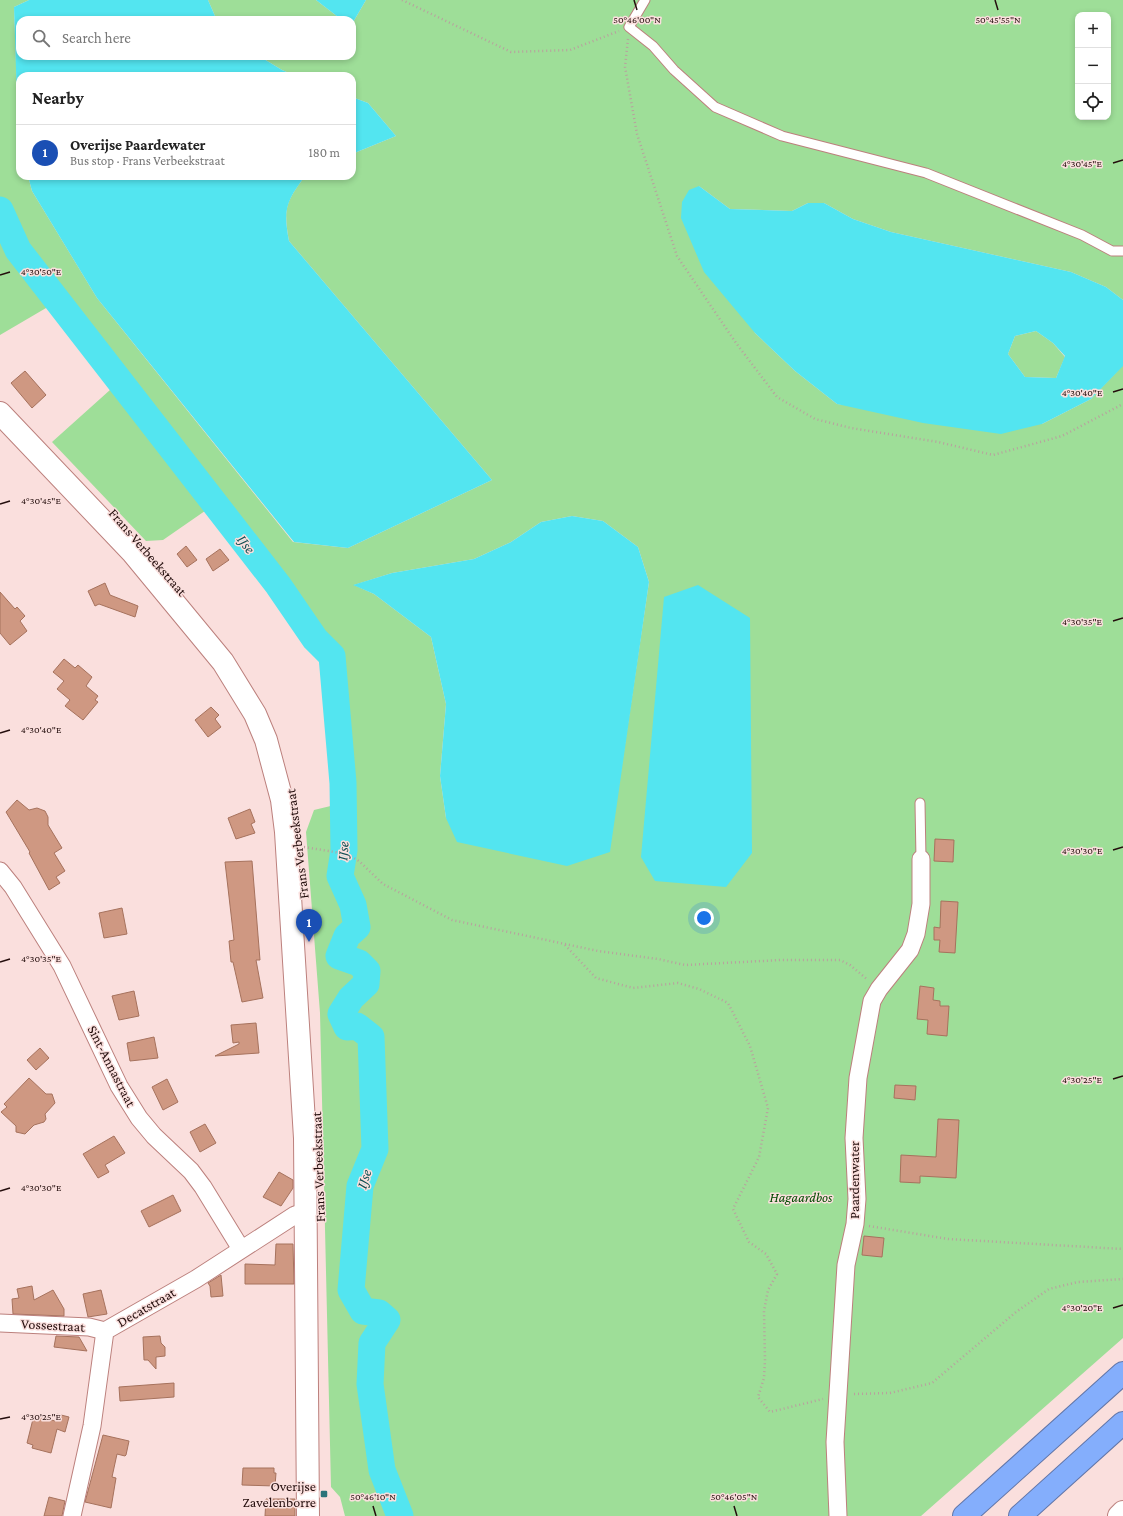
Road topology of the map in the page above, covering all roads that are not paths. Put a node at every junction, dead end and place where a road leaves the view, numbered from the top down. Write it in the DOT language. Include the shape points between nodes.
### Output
graph roads {
  1 [pos="645,0"];
  2 [pos="1123,251"];
  3 [pos="0,413"];
  4 [pos="920,803"];
  5 [pos="921,859"];
  6 [pos="0,871"];
  7 [pos="307,1211"];
  8 [pos="241,1248"];
  9 [pos="0,1323"];
  10 [pos="105,1331"];
  11 [pos="1123,1373"];
  12 [pos="1123,1423"];
  13 [pos="1123,1512"];
  14 [pos="72,1516"];
  15 [pos="308,1516"];
  16 [pos="838,1516"];
  17 [pos="964,1516"];
  18 [pos="1020,1516"];
  19 [pos="1119,1516"];
  1 -- 2 [label="lane" via="629,27 653,46 674,70 715,107 782,136 926,173 1082,235 1112,251"];
  3 -- 7 [label="main road, Frans Verbeekstraat" via="133,553 223,662 255,714 266,740 282,800 286,832 305,1138"];
  4 -- 5 [label="lane"];
  5 -- 16 [label="street, Paardenwater" via="921,904 916,934 906,955 872,1001 858,1078 854,1138 857,1199 855,1224 846,1260 835,1442"];
  6 -- 8 [label="street, Sint-Annastraat" via="13,887 62,966 119,1086 138,1118 191,1171"];
  7 -- 8 [label="street, Decatstraat" via="295,1215"];
  7 -- 15 [label="main road, Frans Verbeekstraat"];
  8 -- 10 [label="street, Decatstraat" via="196,1279"];
  9 -- 10 [label="street, Vossestraat" via="89,1327"];
  10 -- 14 [label="street, Decatstraat" via="92,1426"];
  11 -- 17 [label="highway"];
  12 -- 18 [label="highway"];
  13 -- 19 [label="main road"];
}
